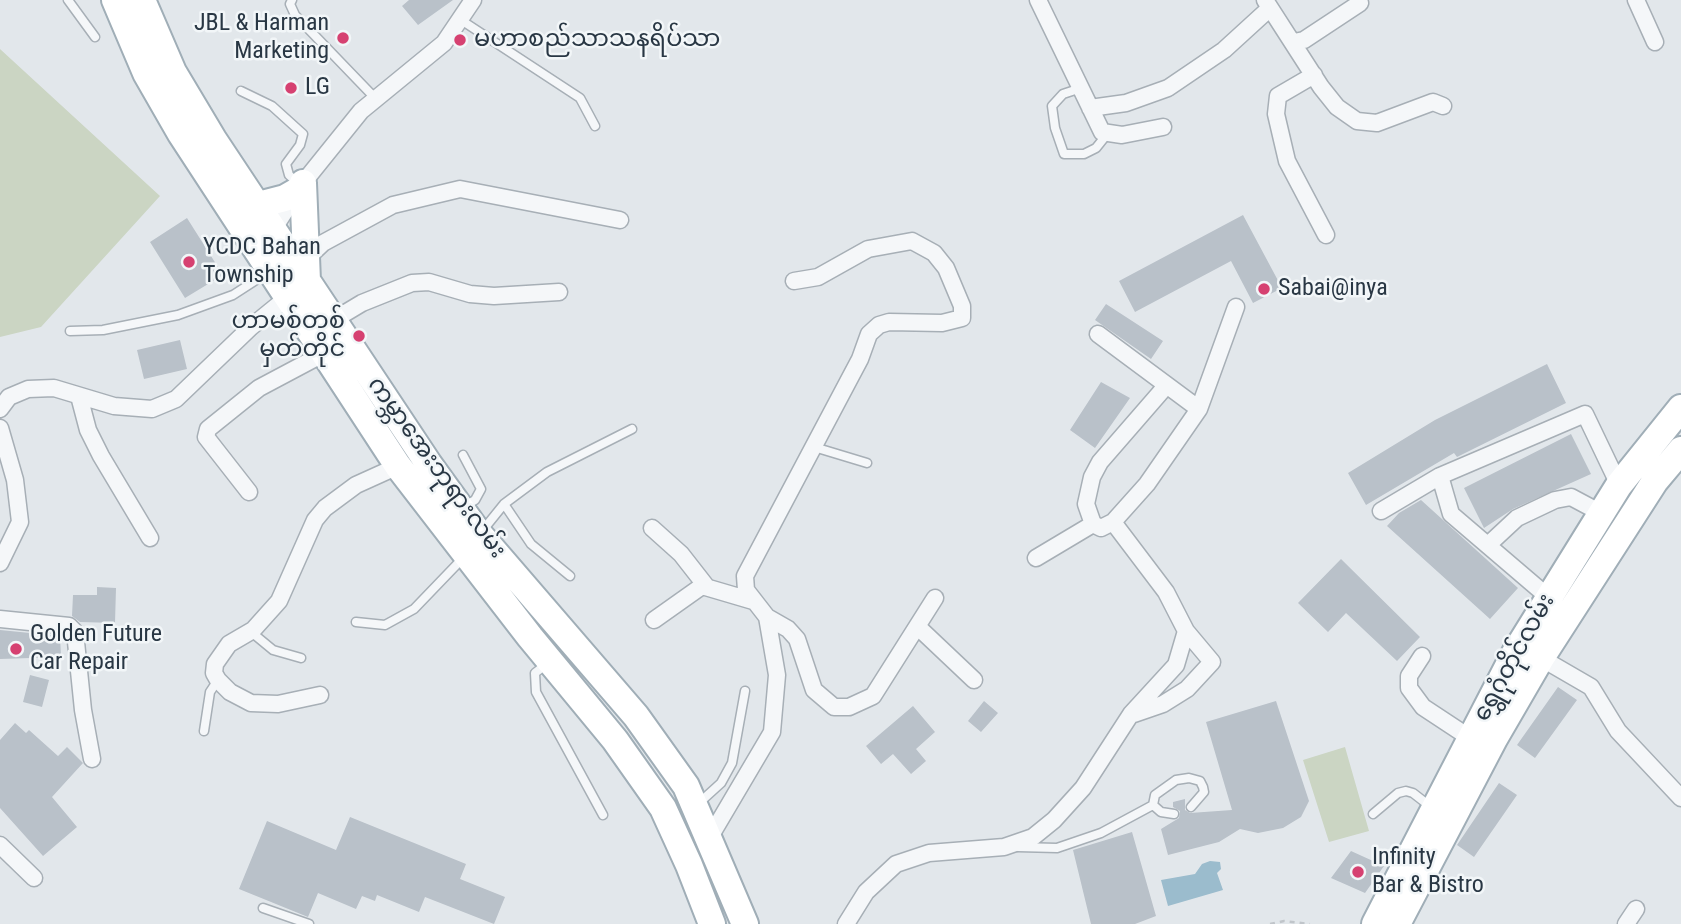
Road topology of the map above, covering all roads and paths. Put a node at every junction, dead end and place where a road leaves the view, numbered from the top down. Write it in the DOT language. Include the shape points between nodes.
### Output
graph roads {
  1 [pos="68,0"];
  2 [pos="115,0"];
  3 [pos="142,0"];
  4 [pos="292,0"];
  5 [pos="473,0"];
  6 [pos="1038,0"];
  7 [pos="1636,0"];
  8 [pos="1267,4"];
  9 [pos="1360,4"];
  10 [pos="461,20"];
  11 [pos="95,37"];
  12 [pos="1294,42"];
  13 [pos="1655,42"];
  14 [pos="1314,75"];
  15 [pos="1081,88"];
  16 [pos="241,91"];
  17 [pos="374,97"];
  18 [pos="1443,106"];
  19 [pos="1090,108"];
  20 [pos="596,126"];
  21 [pos="1163,127"];
  22 [pos="1108,133"];
  23 [pos="301,187"];
  24 [pos="258,205"];
  25 [pos="620,220"];
  26 [pos="1326,235"];
  27 [pos="263,238"];
  28 [pos="270,272"];
  29 [pos="300,280"];
  30 [pos="794,281"];
  31 [pos="559,292"];
  32 [pos="1236,307"];
  33 [pos="332,321"];
  34 [pos="70,331"];
  35 [pos="1098,334"];
  36 [pos="323,354"];
  37 [pos="1166,386"];
  38 [pos="79,396"];
  39 [pos="1681,408"];
  40 [pos="0,409"];
  41 [pos="1199,409"];
  42 [pos="0,428"];
  43 [pos="632,429"];
  44 [pos="814,447"];
  45 [pos="1681,450"];
  46 [pos="463,455"];
  47 [pos="867,463"];
  48 [pos="398,466"];
  49 [pos="1440,475"];
  50 [pos="249,492"];
  51 [pos="1627,499"];
  52 [pos="504,504"];
  53 [pos="461,509"];
  54 [pos="1381,511"];
  55 [pos="1601,513"];
  56 [pos="1112,522"];
  57 [pos="1093,524"];
  58 [pos="652,528"];
  59 [pos="150,538"];
  60 [pos="473,545"];
  61 [pos="1488,545"];
  62 [pos="1036,558"];
  63 [pos="0,563"];
  64 [pos="570,576"];
  65 [pos="706,586"];
  66 [pos="1548,596"];
  67 [pos="935,598"];
  68 [pos="753,601"];
  69 [pos="1569,614"];
  70 [pos="768,617"];
  71 [pos="0,619"];
  72 [pos="553,620"];
  73 [pos="654,620"];
  74 [pos="356,622"];
  75 [pos="919,628"];
  76 [pos="250,631"];
  77 [pos="1186,631"];
  78 [pos="530,637"];
  79 [pos="1422,656"];
  80 [pos="301,658"];
  81 [pos="1541,658"];
  82 [pos="550,661"];
  83 [pos="218,680"];
  84 [pos="974,680"];
  85 [pos="745,691"];
  86 [pos="320,695"];
  87 [pos="1131,714"];
  88 [pos="204,731"];
  89 [pos="652,737"];
  90 [pos="1470,738"];
  91 [pos="615,740"];
  92 [pos="92,759"];
  93 [pos="1681,797"];
  94 [pos="696,805"];
  95 [pos="1153,805"];
  96 [pos="1191,807"];
  97 [pos="1434,808"];
  98 [pos="1174,814"];
  99 [pos="1373,814"];
  100 [pos="603,815"];
  101 [pos="710,836"];
  102 [pos="0,845"];
  103 [pos="1004,847"];
  104 [pos="34,878"];
  105 [pos="263,908"];
  106 [pos="1636,909"];
  107 [pos="282,914"];
  108 [pos="277,924"];
  109 [pos="309,924"];
  110 [pos="712,924"];
  111 [pos="745,924"];
  112 [pos="846,924"];
  113 [pos="1270,924"];
  114 [pos="1310,924"];
  115 [pos="1375,924"];
  116 [pos="1397,924"];
  117 [pos="1626,924"];
  1 -- 11 [label="lane"];
  2 -- 27 [label="main road, ကမ္ဘာအေးဘုရားလမ်း" via="146,73"];
  3 -- 24 [label="main road, ကမ္ဘာအေးဘုရားလမ်း" via="173,72"];
  4 -- 17 [label="lane" via="295,15"];
  5 -- 10 [label="street"];
  6 -- 15 [label="street"];
  7 -- 13 [label="street"];
  8 -- 12 [label="street"];
  8 -- 19 [label="street" via="1224,50 1168,88 1126,103"];
  9 -- 12 [label="street"];
  10 -- 17 [label="street" via="431,55"];
  10 -- 20 [label="lane" via="580,98"];
  12 -- 14 [label="street"];
  14 -- 18 [label="street" via="1337,107 1366,124 1433,103"];
  14 -- 26 [label="street" via="1278,96 1276,114 1287,161"];
  15 -- 19 [label="street"];
  15 -- 22 [label="lane" via="1063,94 1052,106 1064,154 1084,154"];
  16 -- 23 [label="lane" via="272,106 303,134 286,164"];
  17 -- 23 [label="street"];
  19 -- 22 [label="street" via="1102,132"];
  21 -- 22 [label="street" via="1122,135"];
  23 -- 24 [label="main road"];
  23 -- 27 [label="street"];
  23 -- 29 [label="main road"];
  24 -- 27 [label="main road, ကမ္ဘာအေးဘုရားလမ်း"];
  25 -- 29 [label="street" via="460,188 393,205 323,243"];
  27 -- 28 [label="main road, ကမ္ဘာအေးဘုရားလမ်း"];
  27 -- 29 [label="main road, ကမ္ဘာအေးဘုရားလမ်း"];
  28 -- 29 [label="main road, ကမ္ဘာအေးဘုရားလမ်း"];
  28 -- 34 [label="lane" via="233,295 178,315 103,330"];
  29 -- 33 [label="main road, ကမ္ဘာအေးဘုရားလမ်း"];
  29 -- 36 [label="main road, ကမ္ဘာအေးဘုရားလမ်း"];
  29 -- 38 [label="street" via="176,399 152,410 114,407"];
  30 -- 44 [label="street" via="818,277 868,249 912,241 934,253 946,268 962,306 962,318 956,322 889,322 869,334"];
  31 -- 33 [label="street" via="494,296 429,282 412,283"];
  32 -- 41 [label="street"];
  33 -- 53 [label="main road, ကမ္ဘာအေးဘုရားလမ်း"];
  35 -- 37 [label="street"];
  36 -- 48 [label="main road, ကမ္ဘာအေးဘုရားလမ်း"];
  36 -- 50 [label="street" via="259,388 208,429 206,438"];
  37 -- 41 [label="street"];
  37 -- 57 [label="street" via="1092,477 1086,504"];
  38 -- 40 [label="street" via="54,388 28,389 9,397"];
  38 -- 59 [label="street" via="88,430"];
  39 -- 51 [label="main road, ရွှေဂုံတိုင်လမ်း"];
  41 -- 56 [label="street" via="1147,484"];
  42 -- 63 [label="street" via="15,480 20,522"];
  43 -- 52 [label="lane" via="547,471"];
  44 -- 47 [label="lane"];
  44 -- 68 [label="street" via="745,576"];
  45 -- 51 [label="main road, ရွှေဂုံတိုင်လမ်း"];
  46 -- 53 [label="lane" via="481,489 475,500"];
  48 -- 60 [label="main road, ကမ္ဘာအေးဘုရားလမ်း"];
  48 -- 76 [label="street" via="356,485 325,508 315,520 279,601"];
  49 -- 51 [label="street" via="1585,414"];
  49 -- 54 [label="street"];
  49 -- 61 [label="street" via="1451,514"];
  51 -- 55 [label="main road, ရွှေဂုံတိုင်လမ်း"];
  51 -- 69 [label="main road, ရွှေဂုံတိုင်လမ်း"];
  52 -- 60 [label="lane"];
  52 -- 64 [label="lane" via="531,544"];
  53 -- 60 [label="main road, ကမ္ဘာအေးဘုရားလမ်း"];
  55 -- 61 [label="street" via="1571,497 1555,500 1517,518"];
  55 -- 66 [label="main road, ရွှေဂုံတိုင်လမ်း"];
  56 -- 57 [label="street" via="1101,528"];
  56 -- 77 [label="street" via="1166,592"];
  57 -- 62 [label="street"];
  58 -- 65 [label="street" via="681,554"];
  60 -- 72 [label="main road, ကမ္ဘာအေးဘုရားလမ်း"];
  60 -- 74 [label="lane" via="414,608 385,625"];
  60 -- 78 [label="main road, ကမ္ဘာအေးဘုရားလမ်း"];
  61 -- 66 [label="street"];
  65 -- 68 [label="street"];
  65 -- 73 [label="street"];
  66 -- 69 [label="street"];
  66 -- 90 [label="main road, ရွှေဂုံတိုင်လမ်း"];
  67 -- 75 [label="street"];
  68 -- 70 [label="street"];
  69 -- 81 [label="main road, ရွှေဂုံတိုင်လမ်း"];
  70 -- 75 [label="street" via="797,639 814,690 834,707 849,707 873,696"];
  70 -- 101 [label="street" via="777,675 772,732"];
  71 -- 92 [label="street" via="69,626 75,632"];
  72 -- 78 [label="main road"];
  72 -- 89 [label="main road, ကမ္ဘာအေးဘုရားလမ်း"];
  75 -- 84 [label="street"];
  76 -- 80 [label="lane" via="273,650"];
  76 -- 83 [label="street" via="221,653 214,673"];
  77 -- 87 [label="street" via="1176,665"];
  77 -- 87 [label="street" via="1208,654 1210,668 1163,704"];
  78 -- 82 [label="main road, ကမ္ဘာအေးဘုရားလမ်း"];
  79 -- 90 [label="street" via="1409,676 1409,688 1423,707"];
  81 -- 93 [label="street" via="1591,687 1618,731"];
  81 -- 116 [label="main road, ရွှေဂုံတိုင်လမ်း"];
  82 -- 91 [label="main road, ကမ္ဘာအေးဘုရားလမ်း"];
  82 -- 100 [label="lane" via="535,673 536,692"];
  83 -- 86 [label="street" via="251,703 278,704"];
  83 -- 88 [label="lane" via="210,692"];
  85 -- 94 [label="lane" via="732,763 721,783"];
  87 -- 103 [label="street" via="1083,788 1054,820 1034,837"];
  89 -- 91 [label="main road"];
  89 -- 94 [label="main road, ကမ္ဘာအေးဘုရားလမ်း"];
  90 -- 97 [label="main road, ရွှေဂုံတိုင်လမ်း"];
  91 -- 110 [label="main road, ကမ္ဘာအေးဘုရားလမ်း" via="663,808"];
  94 -- 101 [label="main road, ကမ္ဘာအေးဘုရားလမ်း"];
  95 -- 96 [label="lane" via="1163,786 1189,778 1200,781 1204,792"];
  95 -- 98 [label="lane"];
  95 -- 103 [label="lane" via="1101,833 1057,848"];
  97 -- 99 [label="lane" via="1406,791"];
  97 -- 115 [label="main road, ရွှေဂုံတိုင်လမ်း"];
  101 -- 111 [label="main road, ကမ္ဘာအေးဘုရားလမ်း"];
  102 -- 104 [label="street"];
  103 -- 112 [label="street" via="929,853 897,864 866,892"];
  105 -- 107 [label="lane"];
  106 -- 117 [label="street"];
  107 -- 108 [label="lane"];
  107 -- 109 [label="lane"];
  113 -- 114 [label="path"];
}
